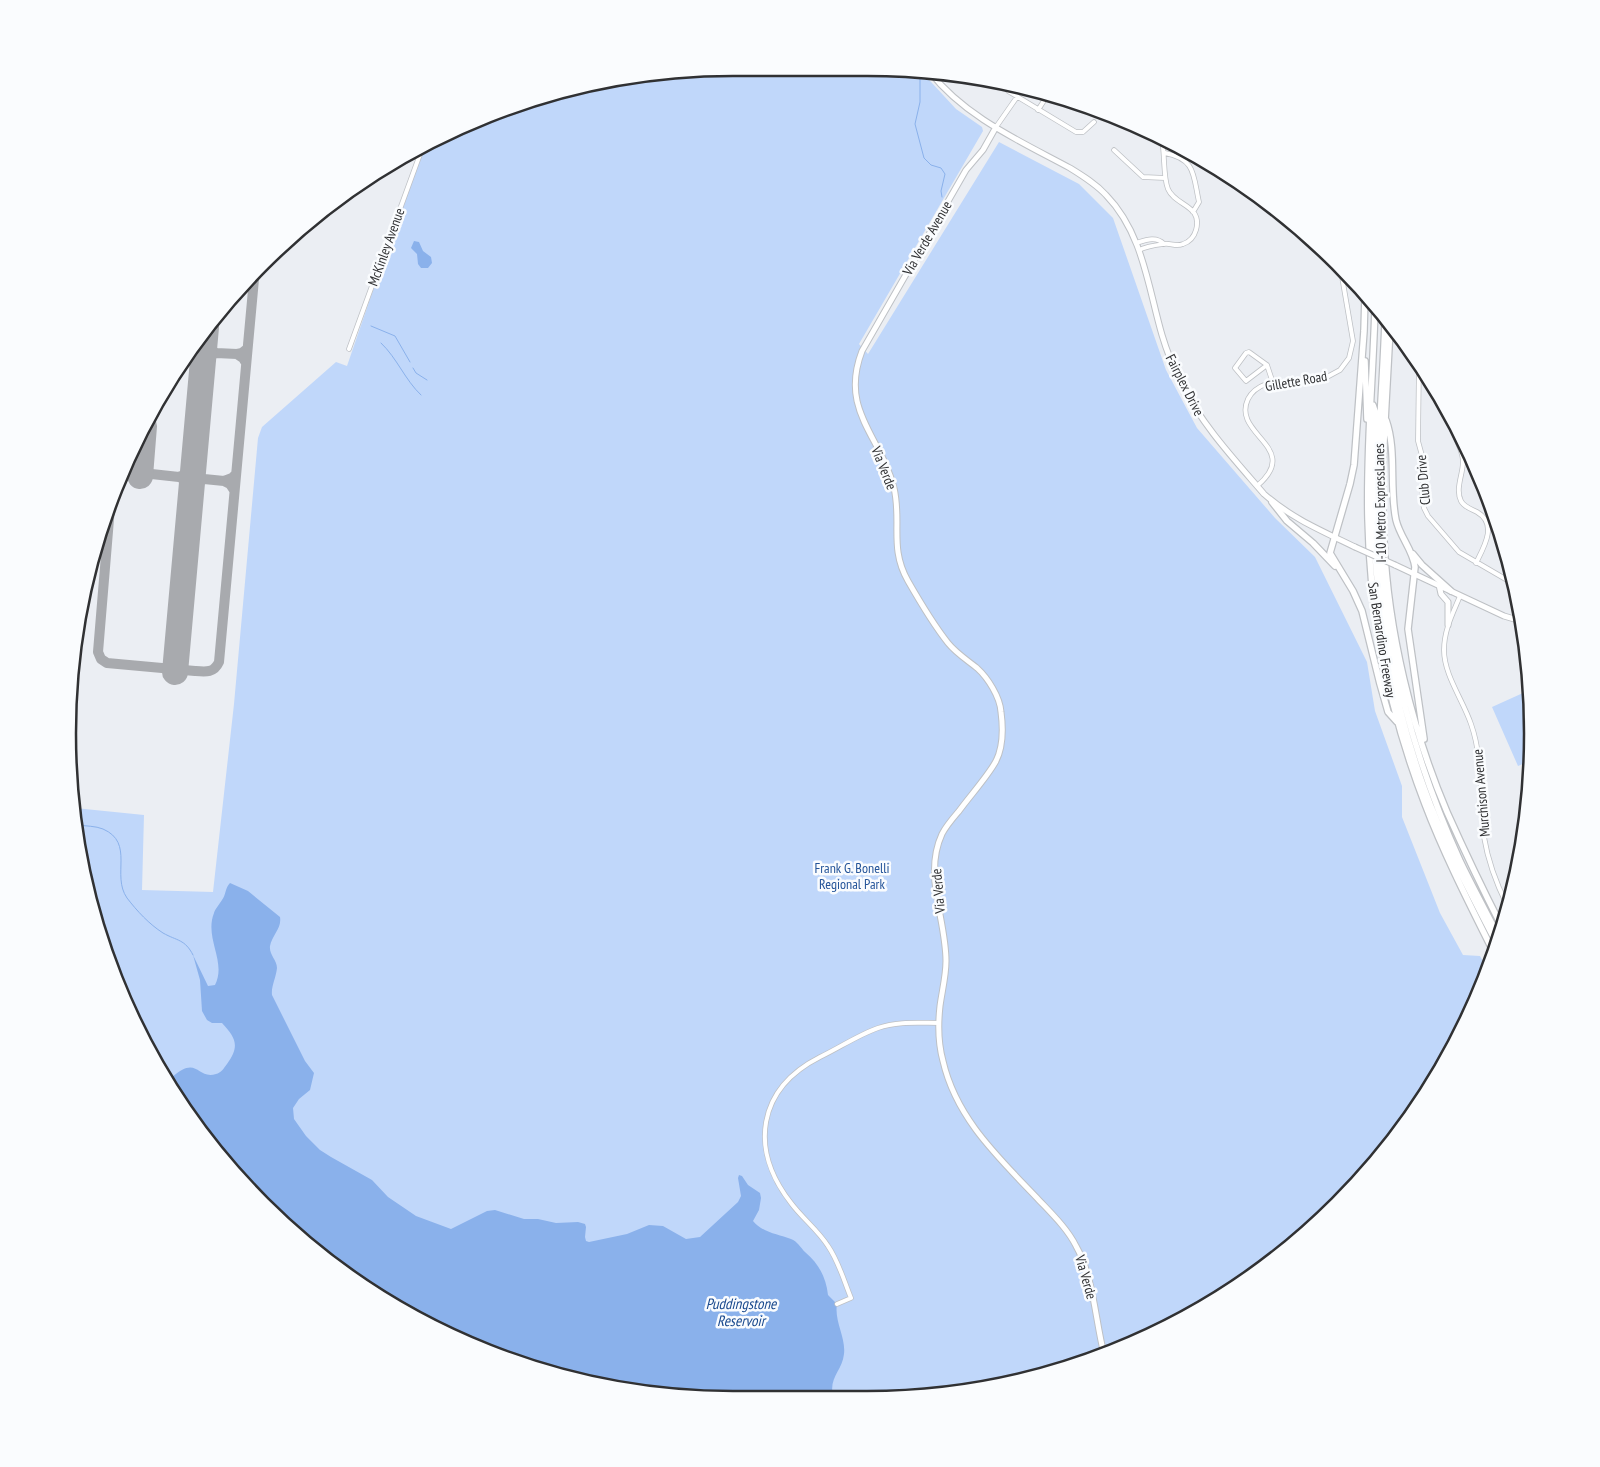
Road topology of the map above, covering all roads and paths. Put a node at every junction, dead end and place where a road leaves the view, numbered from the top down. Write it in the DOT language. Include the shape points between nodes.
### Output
graph roads {
  1 [pos="938,81"];
  2 [pos="1011,93"];
  3 [pos="1017,97"];
  4 [pos="1044,101"];
  5 [pos="1038,110"];
  6 [pos="1094,122"];
  7 [pos="996,127"];
  8 [pos="1164,147"];
  9 [pos="1114,150"];
  10 [pos="1165,154"];
  11 [pos="418,157"];
  12 [pos="1165,178"];
  13 [pos="1194,212"];
  14 [pos="1152,239"];
  15 [pos="1136,243"];
  16 [pos="1164,244"];
  17 [pos="1153,245"];
  18 [pos="1139,250"];
  19 [pos="1343,281"];
  20 [pos="1365,305"];
  21 [pos="1375,317"];
  22 [pos="1385,329"];
  23 [pos="1364,331"];
  24 [pos="1390,336"];
  25 [pos="349,349"];
  26 [pos="862,351"];
  27 [pos="1268,365"];
  28 [pos="1419,377"];
  29 [pos="1273,383"];
  30 [pos="1372,400"];
  31 [pos="1385,417"];
  32 [pos="1368,458"];
  33 [pos="1463,458"];
  34 [pos="1257,486"];
  35 [pos="1272,502"];
  36 [pos="1334,537"];
  37 [pos="1410,551"];
  38 [pos="1476,563"];
  39 [pos="1414,574"];
  40 [pos="1346,579"];
  41 [pos="1505,579"];
  42 [pos="1439,586"];
  43 [pos="1451,591"];
  44 [pos="1460,596"];
  45 [pos="1513,619"];
  46 [pos="1448,625"];
  47 [pos="1398,724"];
  48 [pos="1425,751"];
  49 [pos="1503,897"];
  50 [pos="1497,917"];
  51 [pos="1494,927"];
  52 [pos="1492,934"];
  53 [pos="1489,944"];
  54 [pos="939,1023"];
  55 [pos="837,1304"];
  56 [pos="1102,1347"];
  1 -- 7 [label="main road, Fairplex Drive" via="954,97"];
  2 -- 3 [label="street"];
  3 -- 5 [label="street"];
  3 -- 7 [label="street"];
  4 -- 5 [label="street"];
  5 -- 6 [label="street" via="1076,132 1083,132"];
  7 -- 15 [label="main road, Fairplex Drive" via="1095,185 1118,209"];
  7 -- 26 [label="main road, Via Verde Avenue" via="966,170"];
  8 -- 10 [label="street"];
  9 -- 12 [label="street" via="1144,177"];
  10 -- 12 [label="street"];
  10 -- 13 [label="street" via="1187,161 1191,168 1199,202"];
  11 -- 25 [label="street, McKinley Avenue"];
  12 -- 13 [label="street" via="1167,188 1176,200"];
  13 -- 16 [label="street" via="1196,227 1191,239 1179,245"];
  14 -- 15 [label="street"];
  14 -- 16 [label="street"];
  14 -- 17 [label="street"];
  15 -- 18 [label="main road, Fairplex Drive"];
  16 -- 17 [label="street"];
  17 -- 18 [label="street"];
  18 -- 34 [label="main road, Fairplex Drive" via="1162,336 1182,385 1209,429"];
  19 -- 29 [label="street, Gillette Road" via="1353,341 1349,358 1340,370 1327,377"];
  20 -- 23 [label="highway"];
  21 -- 30 [label="highway, San Bernardino Freeway"];
  22 -- 51 [label="highway, I-10 Metro ExpressLanes" via="1378,518 1384,597 1394,660 1414,740 1437,806"];
  23 -- 32 [label="highway"];
  23 -- 36 [label="highway" via="1354,465"];
  24 -- 31 [label="highway, San Bernardino Freeway"];
  26 -- 54 [label="main road, Via Verde" via="856,373 855,396 894,487 896,544 902,570 948,644 980,670 994,690 1001,708 1003,732 996,760 943,832 935,858 935,884 946,960"];
  27 -- 27 [label="street" via="1249,352 1234,368 1246,381"];
  27 -- 29 [label="street"];
  28 -- 38 [label="street, Club Drive" via="1418,434 1424,463 1424,508 1450,544"];
  29 -- 34 [label="street, Gillette Road" via="1260,386 1246,402 1247,421 1269,447 1272,456 1269,474"];
  30 -- 32 [label="highway, San Bernardino Freeway"];
  30 -- 52 [label="highway, I-10 Metro ExpressLanes" via="1375,411 1374,546 1395,686 1428,797"];
  31 -- 37 [label="highway" via="1391,433 1395,518"];
  31 -- 48 [label="highway, San Bernardino Freeway" via="1383,510 1387,582 1402,670"];
  32 -- 47 [label="highway, San Bernardino Freeway" via="1372,582 1379,640"];
  33 -- 38 [label="street" via="1459,488 1461,501 1479,513 1488,523 1489,530"];
  34 -- 35 [label="main road, Fairplex Drive"];
  35 -- 36 [label="main road, Fairplex Drive" via="1298,520"];
  35 -- 40 [label="highway"];
  36 -- 39 [label="main road, Fairplex Drive, bridge"];
  36 -- 40 [label="highway" via="1330,553"];
  37 -- 39 [label="highway"];
  37 -- 43 [label="highway"];
  38 -- 41 [label="street, Club Drive"];
  39 -- 42 [label="main road, Fairplex Drive"];
  39 -- 48 [label="highway" via="1408,630"];
  40 -- 47 [label="highway" via="1362,611 1388,712"];
  42 -- 43 [label="main road, Fairplex Drive"];
  42 -- 46 [label="main road" via="1448,602"];
  43 -- 44 [label="main road, Fairplex Drive"];
  44 -- 45 [label="main road, Fairplex Drive"];
  44 -- 46 [label="street, Murchison Avenue"];
  46 -- 49 [label="street, Murchison Avenue" via="1445,657 1475,736 1487,854"];
  47 -- 53 [label="highway, San Bernardino Freeway" via="1424,804"];
  48 -- 50 [label="highway, San Bernardino Freeway" via="1447,811"];
  54 -- 55 [label="street" via="903,1023 878,1028 810,1062 782,1086 770,1106 764,1131 769,1163 776,1181 791,1203 828,1245 841,1268 851,1298"];
  54 -- 56 [label="main road, Via Verde" via="942,1060 958,1104 973,1127 1061,1224 1076,1245 1090,1285"];
}
